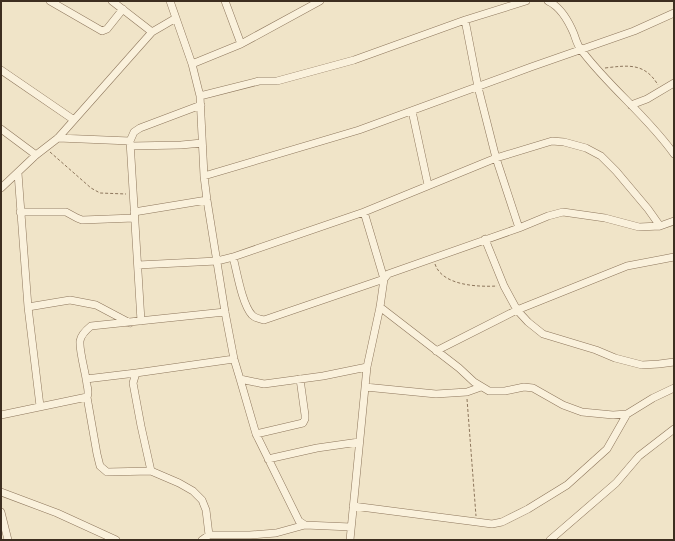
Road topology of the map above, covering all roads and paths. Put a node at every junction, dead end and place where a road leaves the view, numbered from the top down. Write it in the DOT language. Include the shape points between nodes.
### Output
graph roads {
  1 [pos="50,1"];
  2 [pos="112,1"];
  3 [pos="170,1"];
  4 [pos="225,1"];
  5 [pos="320,1"];
  6 [pos="526,1"];
  7 [pos="548,1"];
  8 [pos="123,9"];
  9 [pos="674,13"];
  10 [pos="176,18"];
  11 [pos="465,20"];
  12 [pos="152,32"];
  13 [pos="241,44"];
  14 [pos="580,50"];
  15 [pos="192,64"];
  16 [pos="595,67"];
  17 [pos="1,70"];
  18 [pos="674,83"];
  19 [pos="478,87"];
  20 [pos="661,90"];
  21 [pos="200,96"];
  22 [pos="201,105"];
  23 [pos="631,105"];
  24 [pos="412,111"];
  25 [pos="74,120"];
  26 [pos="1,129"];
  27 [pos="58,138"];
  28 [pos="202,143"];
  29 [pos="131,144"];
  30 [pos="45,148"];
  31 [pos="674,154"];
  32 [pos="36,155"];
  33 [pos="496,158"];
  34 [pos="18,173"];
  35 [pos="204,176"];
  36 [pos="428,185"];
  37 [pos="1,188"];
  38 [pos="134,194"];
  39 [pos="207,200"];
  40 [pos="20,212"];
  41 [pos="364,212"];
  42 [pos="134,215"];
  43 [pos="674,221"];
  44 [pos="660,226"];
  45 [pos="519,228"];
  46 [pos="486,239"];
  47 [pos="233,257"];
  48 [pos="674,257"];
  49 [pos="432,258"];
  50 [pos="217,261"];
  51 [pos="138,264"];
  52 [pos="384,279"];
  53 [pos="504,286"];
  54 [pos="28,307"];
  55 [pos="380,308"];
  56 [pos="517,310"];
  57 [pos="225,312"];
  58 [pos="141,322"];
  59 [pos="130,323"];
  60 [pos="436,351"];
  61 [pos="234,359"];
  62 [pos="674,362"];
  63 [pos="366,367"];
  64 [pos="136,373"];
  65 [pos="86,378"];
  66 [pos="240,379"];
  67 [pos="300,379"];
  68 [pos="365,386"];
  69 [pos="481,387"];
  70 [pos="674,388"];
  71 [pos="467,392"];
  72 [pos="87,397"];
  73 [pos="40,406"];
  74 [pos="627,414"];
  75 [pos="1,415"];
  76 [pos="674,429"];
  77 [pos="256,434"];
  78 [pos="359,442"];
  79 [pos="268,459"];
  80 [pos="151,471"];
  81 [pos="1,492"];
  82 [pos="353,506"];
  83 [pos="1,512"];
  84 [pos="477,522"];
  85 [pos="305,525"];
  86 [pos="351,527"];
  87 [pos="209,535"];
  88 [pos="8,540"];
  89 [pos="116,540"];
  90 [pos="202,540"];
  91 [pos="350,540"];
  92 [pos="550,540"];
  1 -- 8 [label="street" via="102,30 107,29"];
  2 -- 8 [label="street"];
  3 -- 10 [label="street"];
  4 -- 13 [label="street"];
  5 -- 13 [label="street"];
  6 -- 11 [label="street"];
  7 -- 14 [label="street" via="562,13"];
  8 -- 12 [label="street"];
  9 -- 14 [label="street" via="634,31"];
  10 -- 12 [label="street"];
  10 -- 15 [label="street"];
  11 -- 19 [label="street"];
  11 -- 21 [label="street" via="354,60 277,81 259,81"];
  12 -- 25 [label="street"];
  13 -- 15 [label="street"];
  14 -- 16 [label="street"];
  14 -- 19 [label="street"];
  15 -- 21 [label="street"];
  16 -- 20 [label="path" via="638,67 652,75"];
  16 -- 23 [label="street"];
  17 -- 25 [label="street"];
  18 -- 20 [label="street"];
  19 -- 24 [label="street"];
  19 -- 33 [label="street"];
  20 -- 23 [label="street"];
  21 -- 22 [label="street"];
  22 -- 28 [label="street"];
  22 -- 29 [label="street" via="140,128 134,132"];
  23 -- 31 [label="street" via="657,130"];
  24 -- 35 [label="street" via="359,130"];
  24 -- 36 [label="street"];
  25 -- 27 [label="street"];
  26 -- 32 [label="street"];
  27 -- 29 [label="street"];
  27 -- 30 [label="street"];
  28 -- 29 [label="street"];
  28 -- 35 [label="street"];
  29 -- 38 [label="street"];
  30 -- 32 [label="street"];
  30 -- 38 [label="path" via="100,193"];
  32 -- 34 [label="street"];
  33 -- 36 [label="street"];
  33 -- 44 [label="street" via="552,141 586,148 601,156 616,171"];
  33 -- 45 [label="street"];
  34 -- 37 [label="street"];
  34 -- 40 [label="street"];
  35 -- 39 [label="street"];
  36 -- 41 [label="street"];
  38 -- 42 [label="street"];
  39 -- 42 [label="street"];
  39 -- 50 [label="street"];
  40 -- 42 [label="street" via="66,212 82,220"];
  40 -- 54 [label="street"];
  41 -- 47 [label="street"];
  41 -- 52 [label="street"];
  42 -- 51 [label="street"];
  43 -- 44 [label="street"];
  44 -- 45 [label="street" via="639,227 605,218 563,212"];
  45 -- 46 [label="street"];
  46 -- 49 [label="street"];
  46 -- 53 [label="street"];
  47 -- 50 [label="street"];
  47 -- 52 [label="street" via="246,306 252,315 264,320"];
  48 -- 56 [label="street" via="627,266"];
  49 -- 52 [label="street" via="388,274"];
  49 -- 53 [label="path" via="440,273 458,283 483,287"];
  50 -- 51 [label="street"];
  50 -- 57 [label="street"];
  51 -- 58 [label="street"];
  52 -- 55 [label="street"];
  53 -- 56 [label="street"];
  54 -- 59 [label="street" via="70,300 96,305"];
  54 -- 73 [label="street"];
  55 -- 60 [label="street"];
  55 -- 63 [label="street"];
  56 -- 60 [label="street"];
  56 -- 62 [label="street" via="544,334 615,358 642,365"];
  57 -- 58 [label="street"];
  57 -- 61 [label="street"];
  58 -- 59 [label="street"];
  59 -- 65 [label="street" via="91,326 86,329 80,342"];
  60 -- 69 [label="street"];
  61 -- 64 [label="street"];
  61 -- 66 [label="street"];
  63 -- 67 [label="street"];
  63 -- 68 [label="street"];
  64 -- 65 [label="street"];
  64 -- 80 [label="street" via="133,383"];
  65 -- 72 [label="street"];
  66 -- 67 [label="street" via="264,384"];
  66 -- 77 [label="street"];
  67 -- 77 [label="street" via="305,419 303,423"];
  68 -- 71 [label="street" via="436,394"];
  68 -- 78 [label="street"];
  69 -- 71 [label="street"];
  69 -- 74 [label="street" via="489,391 533,388 563,405 582,412"];
  70 -- 74 [label="street"];
  71 -- 84 [label="path"];
  72 -- 73 [label="street"];
  72 -- 80 [label="street" via="97,454 103,470"];
  73 -- 75 [label="street"];
  74 -- 84 [label="street" via="607,449 567,485 502,522"];
  76 -- 92 [label="street" via="639,456 616,483"];
  77 -- 79 [label="street"];
  78 -- 79 [label="street"];
  78 -- 82 [label="street"];
  79 -- 85 [label="street" via="299,521"];
  80 -- 87 [label="street" via="179,483 202,500"];
  81 -- 89 [label="street" via="57,513"];
  82 -- 84 [label="street"];
  82 -- 86 [label="street"];
  83 -- 88 [label="street"];
  85 -- 86 [label="street"];
  85 -- 87 [label="street" via="276,533"];
  86 -- 91 [label="street"];
  87 -- 90 [label="street"];
}
